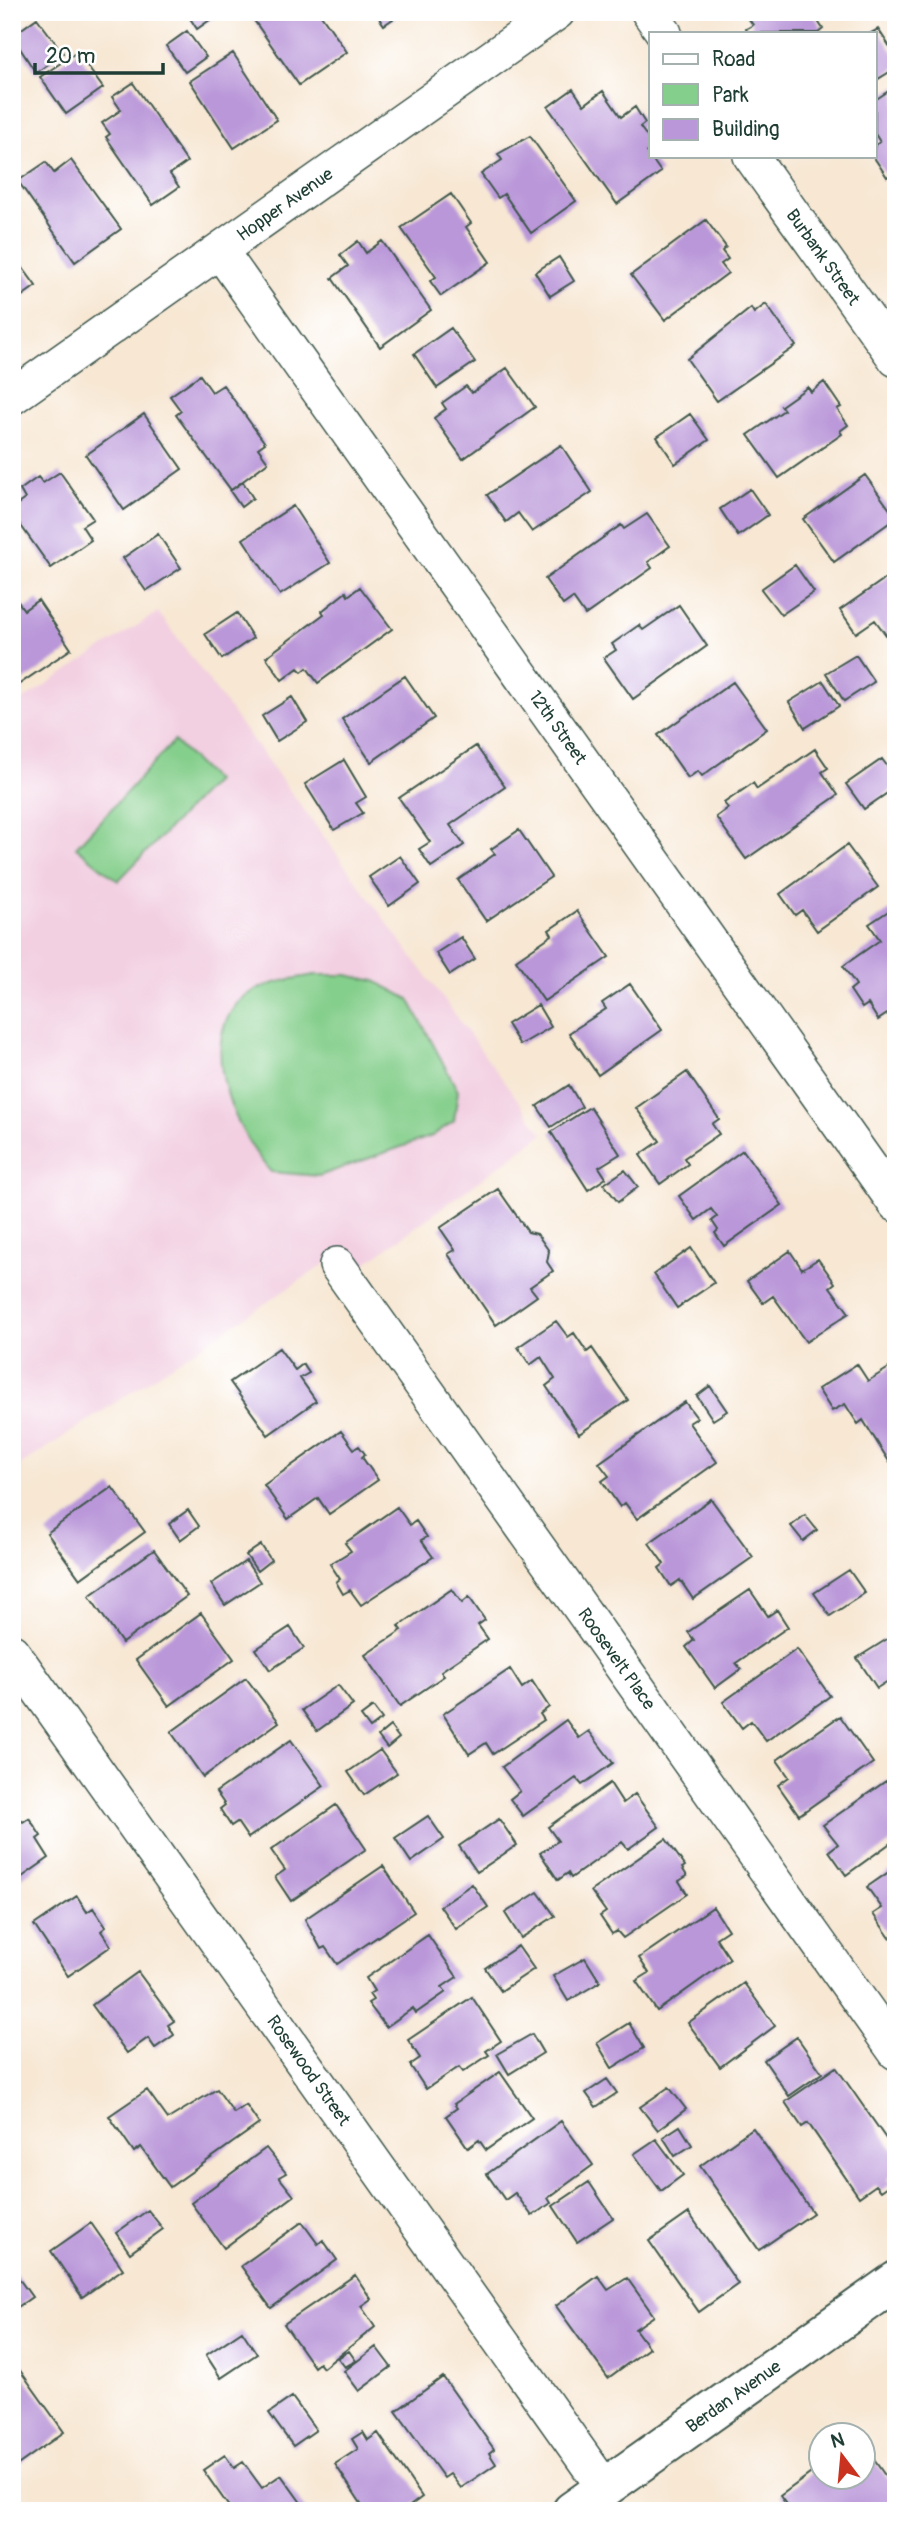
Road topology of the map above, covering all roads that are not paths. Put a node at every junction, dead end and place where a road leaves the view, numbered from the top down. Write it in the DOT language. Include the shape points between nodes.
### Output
graph roads {
  1 [pos="557,12"];
  2 [pos="649,12"];
  3 [pos="663,32"];
  4 [pos="752,158"];
  5 [pos="220,251"];
  6 [pos="896,359"];
  7 [pos="12,397"];
  8 [pos="896,1204"];
  9 [pos="337,1265"];
  10 [pos="12,1652"];
  11 [pos="896,2052"];
  12 [pos="896,2281"];
  13 [pos="604,2487"];
  14 [pos="572,2511"];
  1 -- 5 [label="street, Hopper Avenue"];
  2 -- 3 [label="street"];
  4 -- 6 [label="street, Burbank Street"];
  5 -- 7 [label="street, Hopper Avenue"];
  5 -- 8 [label="street, 12th Street"];
  9 -- 11 [label="street, Roosevelt Place"];
  10 -- 13 [label="street, Rosewood Street"];
  12 -- 13 [label="street, Berdan Avenue"];
  13 -- 14 [label="street, Berdan Avenue"];
}
